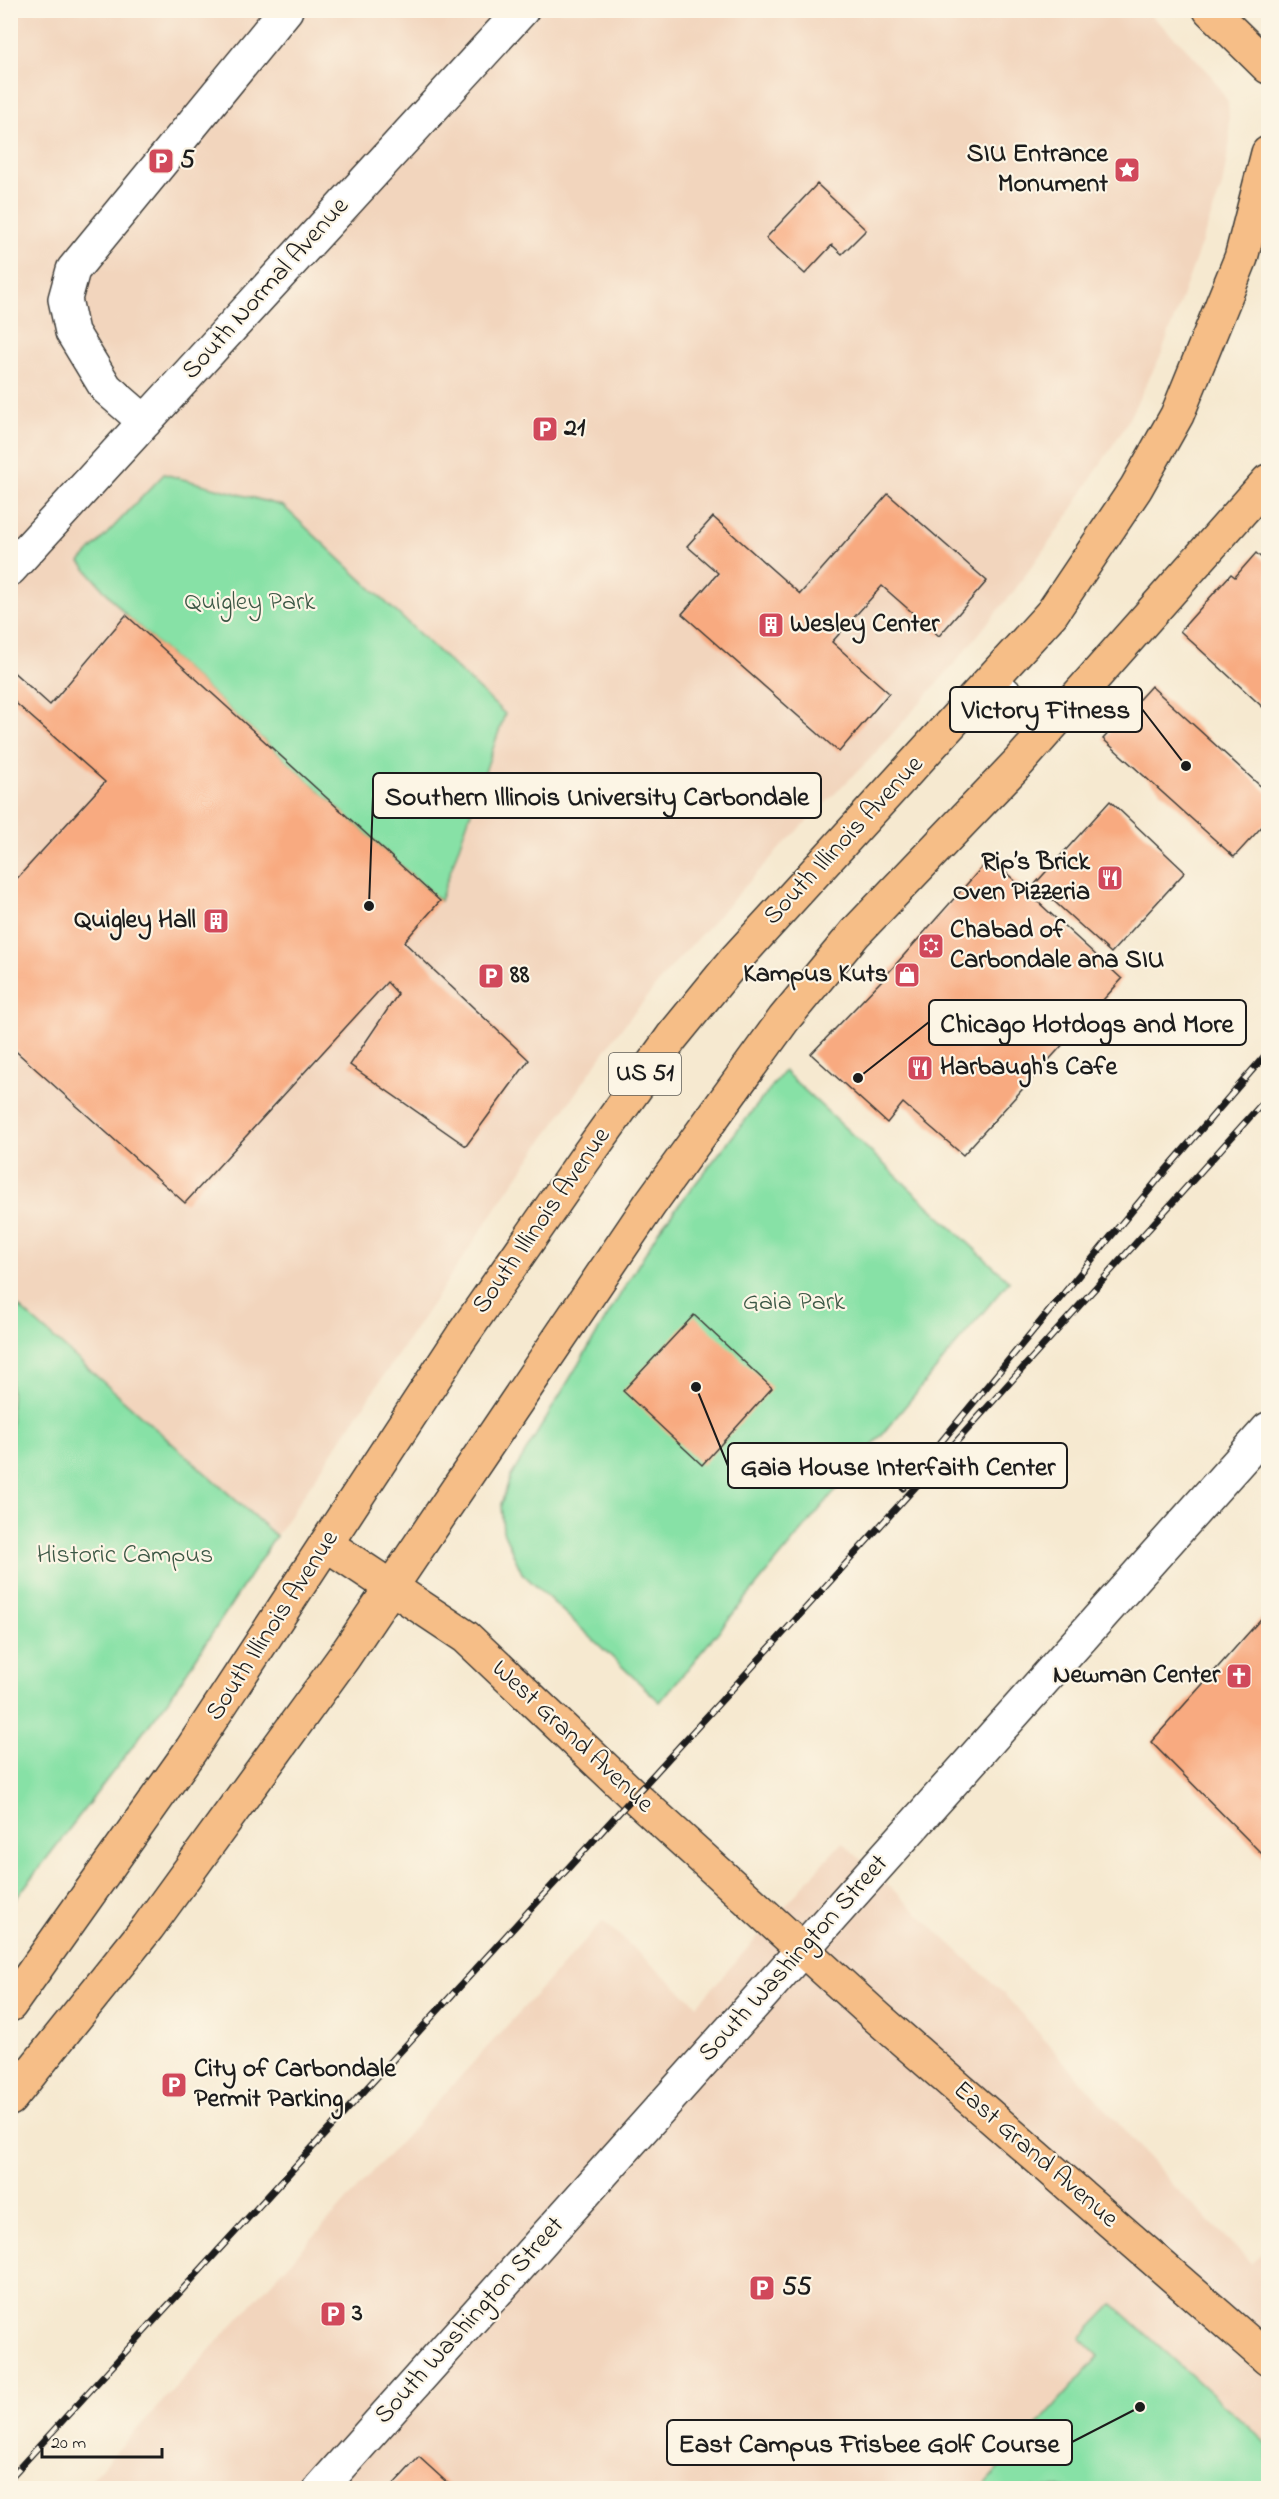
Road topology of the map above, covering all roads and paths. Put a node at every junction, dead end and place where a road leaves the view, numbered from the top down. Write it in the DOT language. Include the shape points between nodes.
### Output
graph roads {
  1 [pos="286,10"];
  2 [pos="522,10"];
  3 [pos="1210,10"];
  4 [pos="1269,67"];
  5 [pos="1269,153"];
  6 [pos="145,422"];
  7 [pos="1269,481"];
  8 [pos="10,569"];
  9 [pos="991,681"];
  10 [pos="1046,731"];
  11 [pos="1269,1429"];
  12 [pos="326,1544"];
  13 [pos="393,1588"];
  14 [pos="803,1949"];
  15 [pos="10,2005"];
  16 [pos="10,2099"];
  17 [pos="1269,2359"];
  18 [pos="321,2488"];
  1 -- 6 [label="street" via="73,270 65,299 72,332 106,388"];
  2 -- 6 [label="street, South Normal Avenue"];
  3 -- 4 [label="main road"];
  5 -- 9 [label="main road, South Illinois Avenue / US 51" via="1241,258 1177,415 1136,488 1052,613"];
  6 -- 8 [label="street, South Normal Avenue"];
  7 -- 10 [label="main road"];
  9 -- 10 [label="street"];
  9 -- 12 [label="main road, South Illinois Avenue / US 51" via="735,960 672,1037 462,1336"];
  10 -- 13 [label="main road" via="855,933 784,1019 650,1204"];
  11 -- 14 [label="street, South Washington Street"];
  12 -- 13 [label="main road, West Grand Avenue"];
  12 -- 15 [label="main road, South Illinois Avenue / US 51" via="191,1750"];
  13 -- 14 [label="main road, West Grand Avenue" via="466,1637"];
  13 -- 16 [label="main road" via="148,1927"];
  14 -- 17 [label="main road, East Grand Avenue"];
  14 -- 18 [label="street, South Washington Street"];
}
